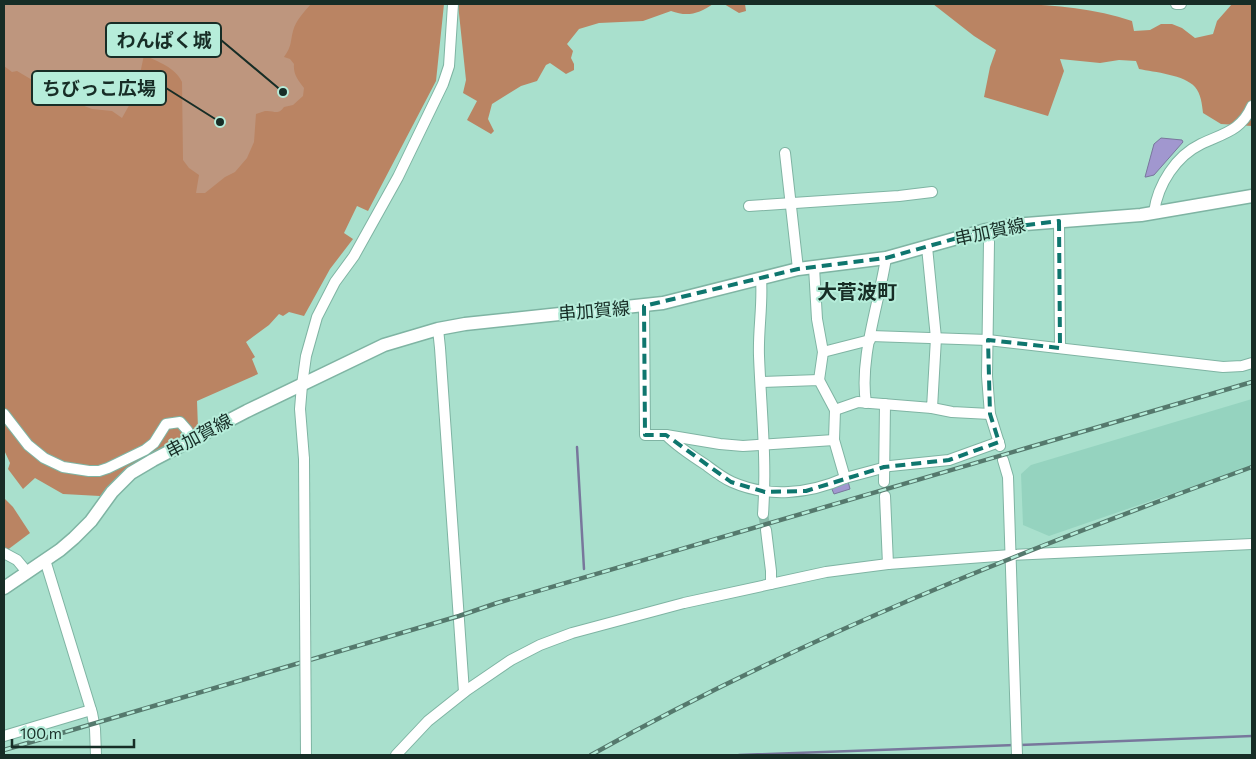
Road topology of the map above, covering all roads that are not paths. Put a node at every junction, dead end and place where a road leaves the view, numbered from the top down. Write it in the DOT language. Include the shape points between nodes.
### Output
graph roads {
  1 [pos="453,4"];
  2 [pos="1176,4"];
  3 [pos="1181,4"];
  4 [pos="1252,106"];
  5 [pos="785,153"];
  6 [pos="932,192"];
  7 [pos="1252,196"];
  8 [pos="790,204"];
  9 [pos="749,206"];
  10 [pos="1154,212"];
  11 [pos="1059,221"];
  12 [pos="986,230"];
  13 [pos="927,247"];
  14 [pos="886,258"];
  15 [pos="814,267"];
  16 [pos="798,270"];
  17 [pos="761,279"];
  18 [pos="644,306"];
  19 [pos="438,329"];
  20 [pos="870,338"];
  21 [pos="936,338"];
  22 [pos="988,340"];
  23 [pos="1060,348"];
  24 [pos="823,352"];
  25 [pos="1252,363"];
  26 [pos="819,380"];
  27 [pos="761,382"];
  28 [pos="302,385"];
  29 [pos="866,403"];
  30 [pos="885,404"];
  31 [pos="932,408"];
  32 [pos="835,410"];
  33 [pos="4,414"];
  34 [pos="990,414"];
  35 [pos="666,435"];
  36 [pos="192,439"];
  37 [pos="834,440"];
  38 [pos="764,445"];
  39 [pos="1004,460"];
  40 [pos="884,467"];
  41 [pos="844,478"];
  42 [pos="884,482"];
  43 [pos="765,492"];
  44 [pos="885,496"];
  45 [pos="763,514"];
  46 [pos="766,530"];
  47 [pos="1252,544"];
  48 [pos="4,553"];
  49 [pos="1011,555"];
  50 [pos="46,560"];
  51 [pos="888,564"];
  52 [pos="27,572"];
  53 [pos="770,584"];
  54 [pos="4,588"];
  55 [pos="464,692"];
  56 [pos="91,710"];
  57 [pos="4,736"];
  58 [pos="96,755"];
  59 [pos="306,755"];
  60 [pos="396,755"];
  61 [pos="1016,755"];
  1 -- 28 [label="street" via="449,66 443,84 398,177 354,256 334,282 317,317"];
  2 -- 3 [label="street"];
  4 -- 10 [label="street" via="1236,129 1200,144 1182,157 1158,193"];
  5 -- 8 [label="street"];
  6 -- 8 [label="street"];
  7 -- 10 [label="main road, 串加賀線"];
  8 -- 9 [label="street"];
  8 -- 16 [label="street"];
  10 -- 11 [label="main road, 串加賀線"];
  11 -- 12 [label="main road, 串加賀線"];
  11 -- 23 [label="street"];
  12 -- 13 [label="main road, 串加賀線"];
  12 -- 22 [label="street" via="989,242"];
  13 -- 14 [label="main road, 串加賀線"];
  13 -- 21 [label="street"];
  14 -- 15 [label="main road, 串加賀線"];
  14 -- 20 [label="street"];
  15 -- 16 [label="main road, 串加賀線"];
  15 -- 24 [label="street"];
  16 -- 17 [label="main road, 串加賀線"];
  17 -- 18 [label="main road, 串加賀線" via="695,297"];
  17 -- 27 [label="street"];
  18 -- 19 [label="main road, 串加賀線"];
  18 -- 35 [label="street" via="645,435"];
  19 -- 28 [label="main road, 串加賀線" via="384,345"];
  19 -- 55 [label="street"];
  20 -- 21 [label="street"];
  20 -- 24 [label="street"];
  20 -- 29 [label="street" via="865,362"];
  21 -- 22 [label="street"];
  21 -- 31 [label="street"];
  22 -- 23 [label="street"];
  22 -- 34 [label="street"];
  23 -- 25 [label="street" via="1223,367"];
  24 -- 26 [label="street"];
  26 -- 27 [label="street"];
  26 -- 32 [label="street"];
  27 -- 38 [label="street"];
  28 -- 36 [label="main road, 串加賀線"];
  28 -- 59 [label="street, bridge"];
  29 -- 30 [label="street"];
  29 -- 32 [label="street" via="858,402"];
  30 -- 31 [label="street"];
  30 -- 40 [label="street"];
  31 -- 34 [label="street"];
  32 -- 37 [label="street"];
  33 -- 36 [label="street" via="35,452 76,470 99,470 129,458 154,443 166,424 173,422 180,422"];
  34 -- 40 [label="street" via="999,444 949,460"];
  35 -- 38 [label="street" via="720,444"];
  35 -- 43 [label="street" via="731,482"];
  36 -- 50 [label="main road, 串加賀線" via="131,473 91,521"];
  37 -- 38 [label="street"];
  37 -- 41 [label="street"];
  38 -- 43 [label="street"];
  39 -- 49 [label="street" via="1008,477"];
  40 -- 41 [label="street"];
  40 -- 42 [label="street"];
  41 -- 43 [label="street" via="806,491"];
  43 -- 45 [label="street"];
  44 -- 51 [label="street"];
  46 -- 53 [label="street"];
  47 -- 49 [label="street"];
  48 -- 52 [label="street" via="17,560"];
  49 -- 51 [label="street"];
  49 -- 61 [label="street"];
  50 -- 52 [label="main road, 串加賀線"];
  50 -- 56 [label="street"];
  51 -- 53 [label="street"];
  52 -- 54 [label="main road, 串加賀線"];
  53 -- 55 [label="street" via="572,633 511,660"];
  55 -- 60 [label="street" via="428,721"];
  56 -- 57 [label="street"];
  56 -- 58 [label="street"];
}
